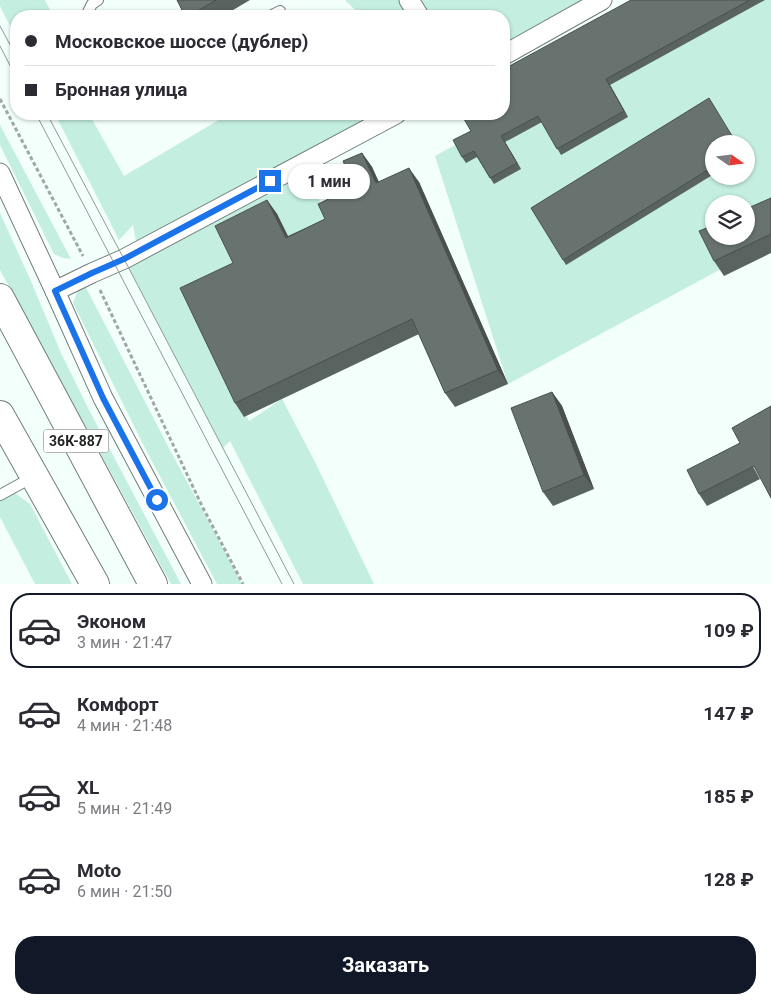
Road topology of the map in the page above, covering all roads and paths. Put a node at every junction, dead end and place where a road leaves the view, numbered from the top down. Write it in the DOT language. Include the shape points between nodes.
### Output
graph roads {
  1 [pos="98,0"];
  2 [pos="602,0"];
  3 [pos="89,10"];
  4 [pos="510,52"];
  5 [pos="0,100"];
  6 [pos="10,119"];
  7 [pos="11,120"];
  8 [pos="385,120"];
  9 [pos="2,181"];
  10 [pos="92,273"];
  11 [pos="55,291"];
  12 [pos="0,298"];
  13 [pos="0,415"];
  14 [pos="34,476"];
  15 [pos="0,495"];
  16 [pos="95,584"];
  17 [pos="152,584"];
  18 [pos="202,584"];
  19 [pos="243,584"];
  1 -- 3 [label="lane"];
  2 -- 4 [label="street"];
  5 -- 6 [label="path"];
  7 -- 10 [label="path"];
  8 -- 10 [label="street"];
  9 -- 11 [label="street"];
  10 -- 11 [label="street"];
  10 -- 19 [label="path" via="202,506"];
  11 -- 18 [label="street" via="103,398"];
  12 -- 17 [label="main road, 36К-887"];
  13 -- 14 [label="main road, 36К-887"];
  14 -- 15 [label="lane"];
  14 -- 16 [label="main road, 36К-887"];
}
